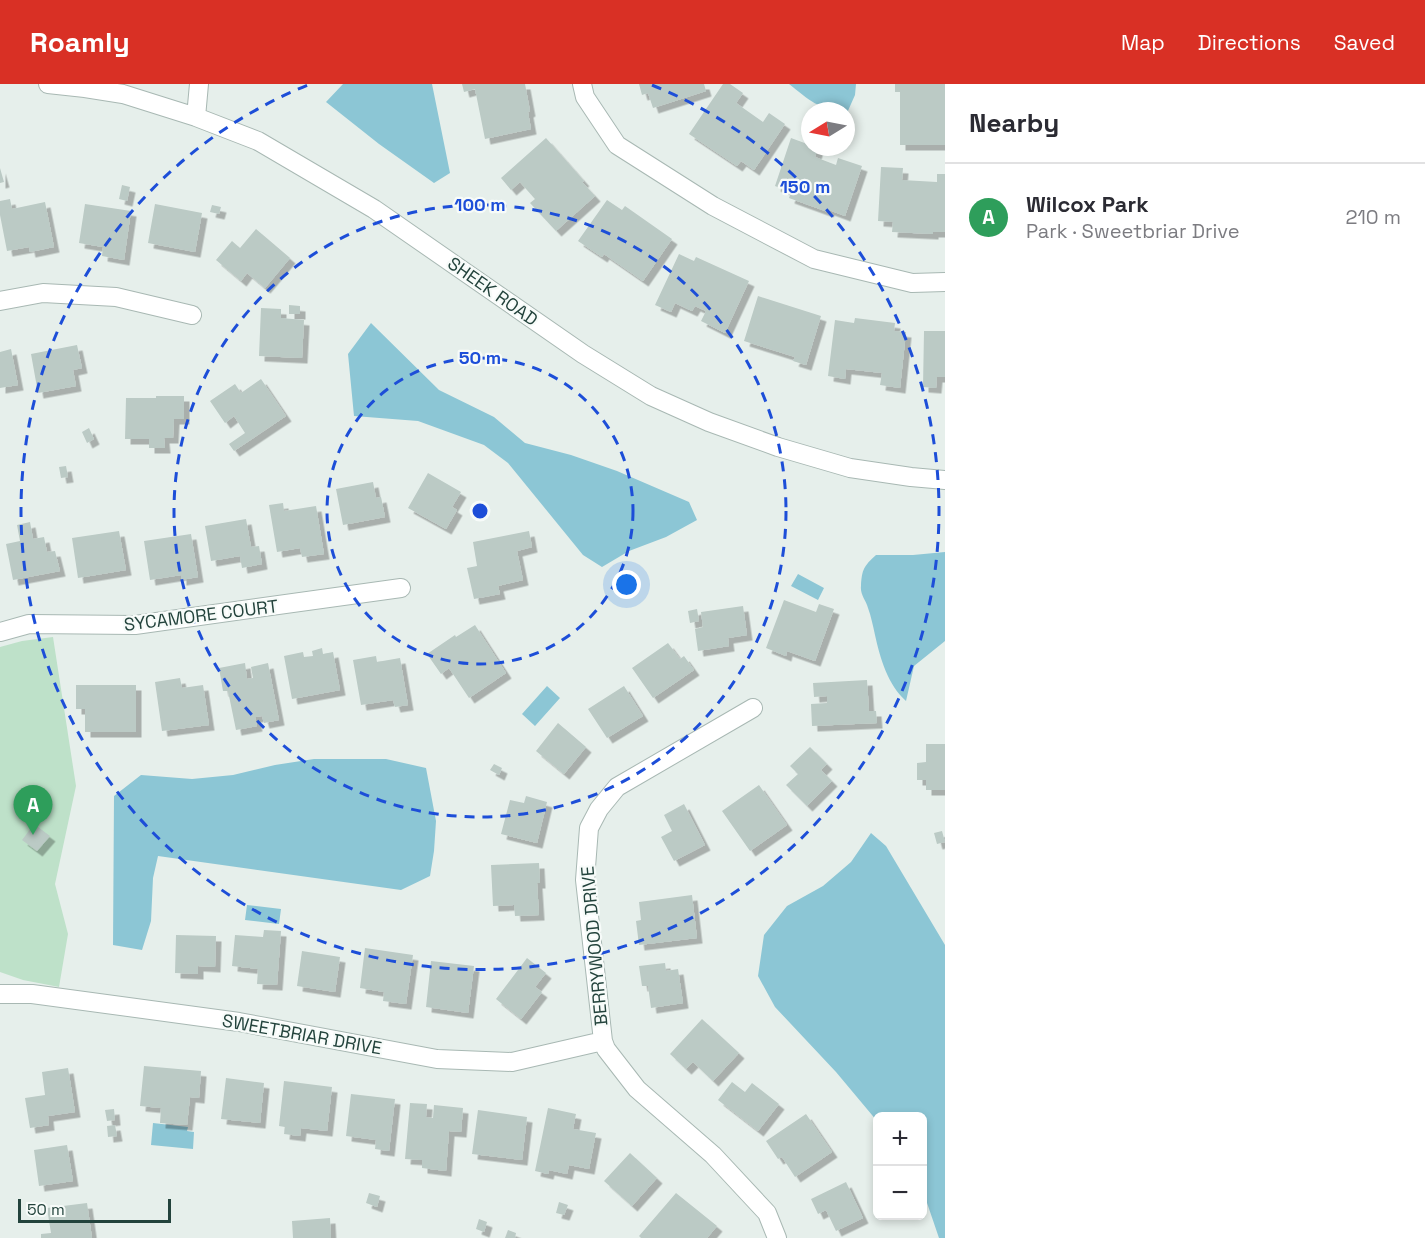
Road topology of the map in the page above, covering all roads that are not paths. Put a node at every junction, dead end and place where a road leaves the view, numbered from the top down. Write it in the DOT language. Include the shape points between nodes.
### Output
graph roads {
  1 [pos="48,84"];
  2 [pos="199,84"];
  3 [pos="582,84"];
  4 [pos="196,117"];
  5 [pos="945,282"];
  6 [pos="0,301"];
  7 [pos="192,315"];
  8 [pos="945,480"];
  9 [pos="401,588"];
  10 [pos="0,632"];
  11 [pos="753,708"];
  12 [pos="0,993"];
  13 [pos="603,1041"];
  14 [pos="777,1238"];
  1 -- 4 [label="street, SHEEK ROAD" via="123,94"];
  2 -- 4 [label="street"];
  3 -- 5 [label="street" via="585,97 617,145 713,206 814,258 912,283"];
  4 -- 8 [label="street, SHEEK ROAD" via="258,141 374,209 583,354 651,396 778,447 850,468"];
  6 -- 7 [label="street" via="43,293 116,297"];
  9 -- 10 [label="street, SYCAMORE COURT" via="135,625 29,624"];
  11 -- 13 [label="street, BERRYWOOD DRIVE" via="617,787 589,828 585,880"];
  12 -- 13 [label="street, SWEETBRIAR DRIVE" via="238,1022 437,1059 512,1062"];
  13 -- 14 [label="street, BERRYWOOD DRIVE" via="638,1089 712,1155 767,1213"];
}
